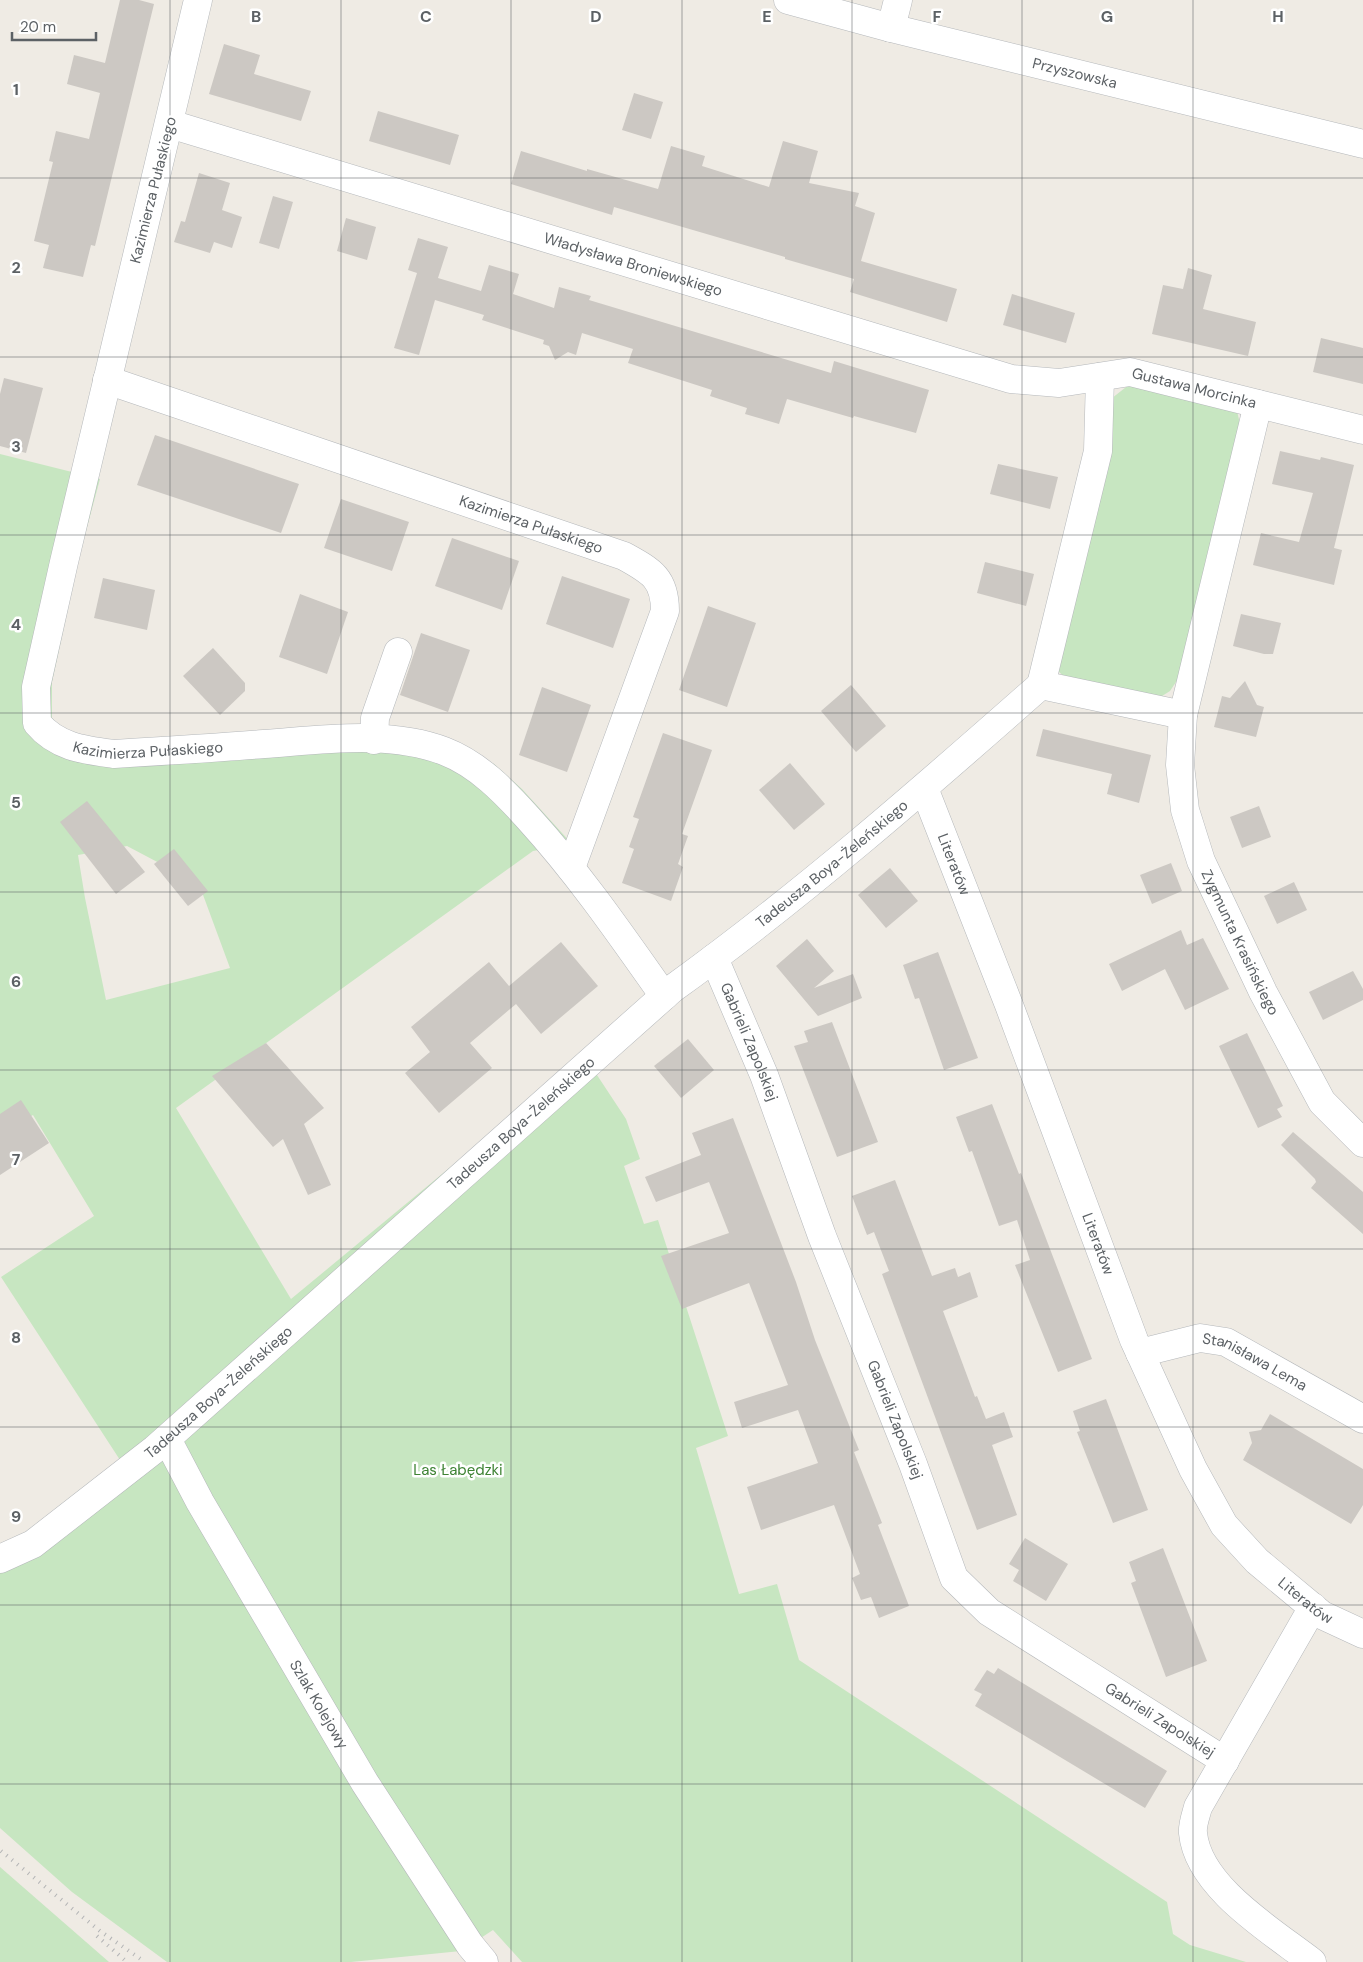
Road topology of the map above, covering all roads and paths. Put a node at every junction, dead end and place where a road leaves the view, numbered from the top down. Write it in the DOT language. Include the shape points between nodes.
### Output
graph roads {
  1 [pos="198,0"];
  2 [pos="788,0"];
  3 [pos="898,0"];
  4 [pos="891,28"];
  5 [pos="170,124"];
  6 [pos="1363,144"];
  7 [pos="1100,377"];
  8 [pos="107,380"];
  9 [pos="1258,404"];
  10 [pos="1363,430"];
  11 [pos="398,652"];
  12 [pos="1041,685"];
  13 [pos="1183,715"];
  14 [pos="374,740"];
  15 [pos="924,788"];
  16 [pos="571,868"];
  17 [pos="714,958"];
  18 [pos="664,996"];
  19 [pos="1363,1144"];
  20 [pos="1140,1352"];
  21 [pos="1363,1419"];
  22 [pos="168,1439"];
  23 [pos="0,1559"];
  24 [pos="1313,1607"];
  25 [pos="1363,1634"];
  26 [pos="1225,1760"];
  27 [pos="484,1962"];
  28 [pos="1312,1962"];
  1 -- 5 [label="street, Kazimierza Pułaskiego"];
  2 -- 4 [label="street, Przyszowska"];
  3 -- 4 [label="street"];
  4 -- 6 [label="street, Przyszowska"];
  5 -- 7 [label="street, Władysława Broniewskiego" via="1011,378 1059,383"];
  5 -- 8 [label="street, Kazimierza Pułaskiego"];
  7 -- 9 [label="street, Gustawa Morcinka" via="1130,372"];
  7 -- 12 [label="street" via="1098,451"];
  8 -- 14 [label="street, Kazimierza Pułaskiego" via="36,687 37,723 47,735 64,744 114,754 318,740"];
  8 -- 16 [label="street, Kazimierza Pułaskiego" via="624,556 647,568 660,581 666,611"];
  9 -- 10 [label="street"];
  9 -- 13 [label="street, Gustawa Morcinka"];
  11 -- 14 [label="street" via="378,708"];
  12 -- 13 [label="street"];
  12 -- 15 [label="street, Tadeusza Boya-Żeleńskiego"];
  13 -- 19 [label="street, Zygmunta Krasińskiego" via="1180,765 1185,810 1201,860 1263,992 1322,1102"];
  14 -- 16 [label="street, Kazimierza Pułaskiego" via="400,739 444,751 478,770 507,795"];
  15 -- 17 [label="street, Tadeusza Boya-Żeleńskiego"];
  15 -- 20 [label="street, Literatów"];
  16 -- 18 [label="street, Kazimierza Pułaskiego" via="602,906"];
  17 -- 18 [label="street, Tadeusza Boya-Żeleńskiego"];
  17 -- 26 [label="street, Gabrieli Zapolskiej" via="764,1075 822,1236 913,1464 954,1578 990,1612"];
  18 -- 22 [label="street, Tadeusza Boya-Żeleńskiego"];
  20 -- 21 [label="street, Stanisława Lema" via="1200,1338 1226,1342"];
  20 -- 24 [label="street, Literatów" via="1193,1469 1224,1525 1257,1561"];
  22 -- 23 [label="street, Tadeusza Boya-Żeleńskiego" via="33,1544"];
  22 -- 27 [label="street, Szlak Kolejowy" via="200,1502 365,1783"];
  24 -- 25 [label="street, Literatów" via="1322,1615"];
  24 -- 26 [label="street"];
  26 -- 28 [label="street" via="1198,1807 1192,1832 1199,1858 1224,1892"];
}
